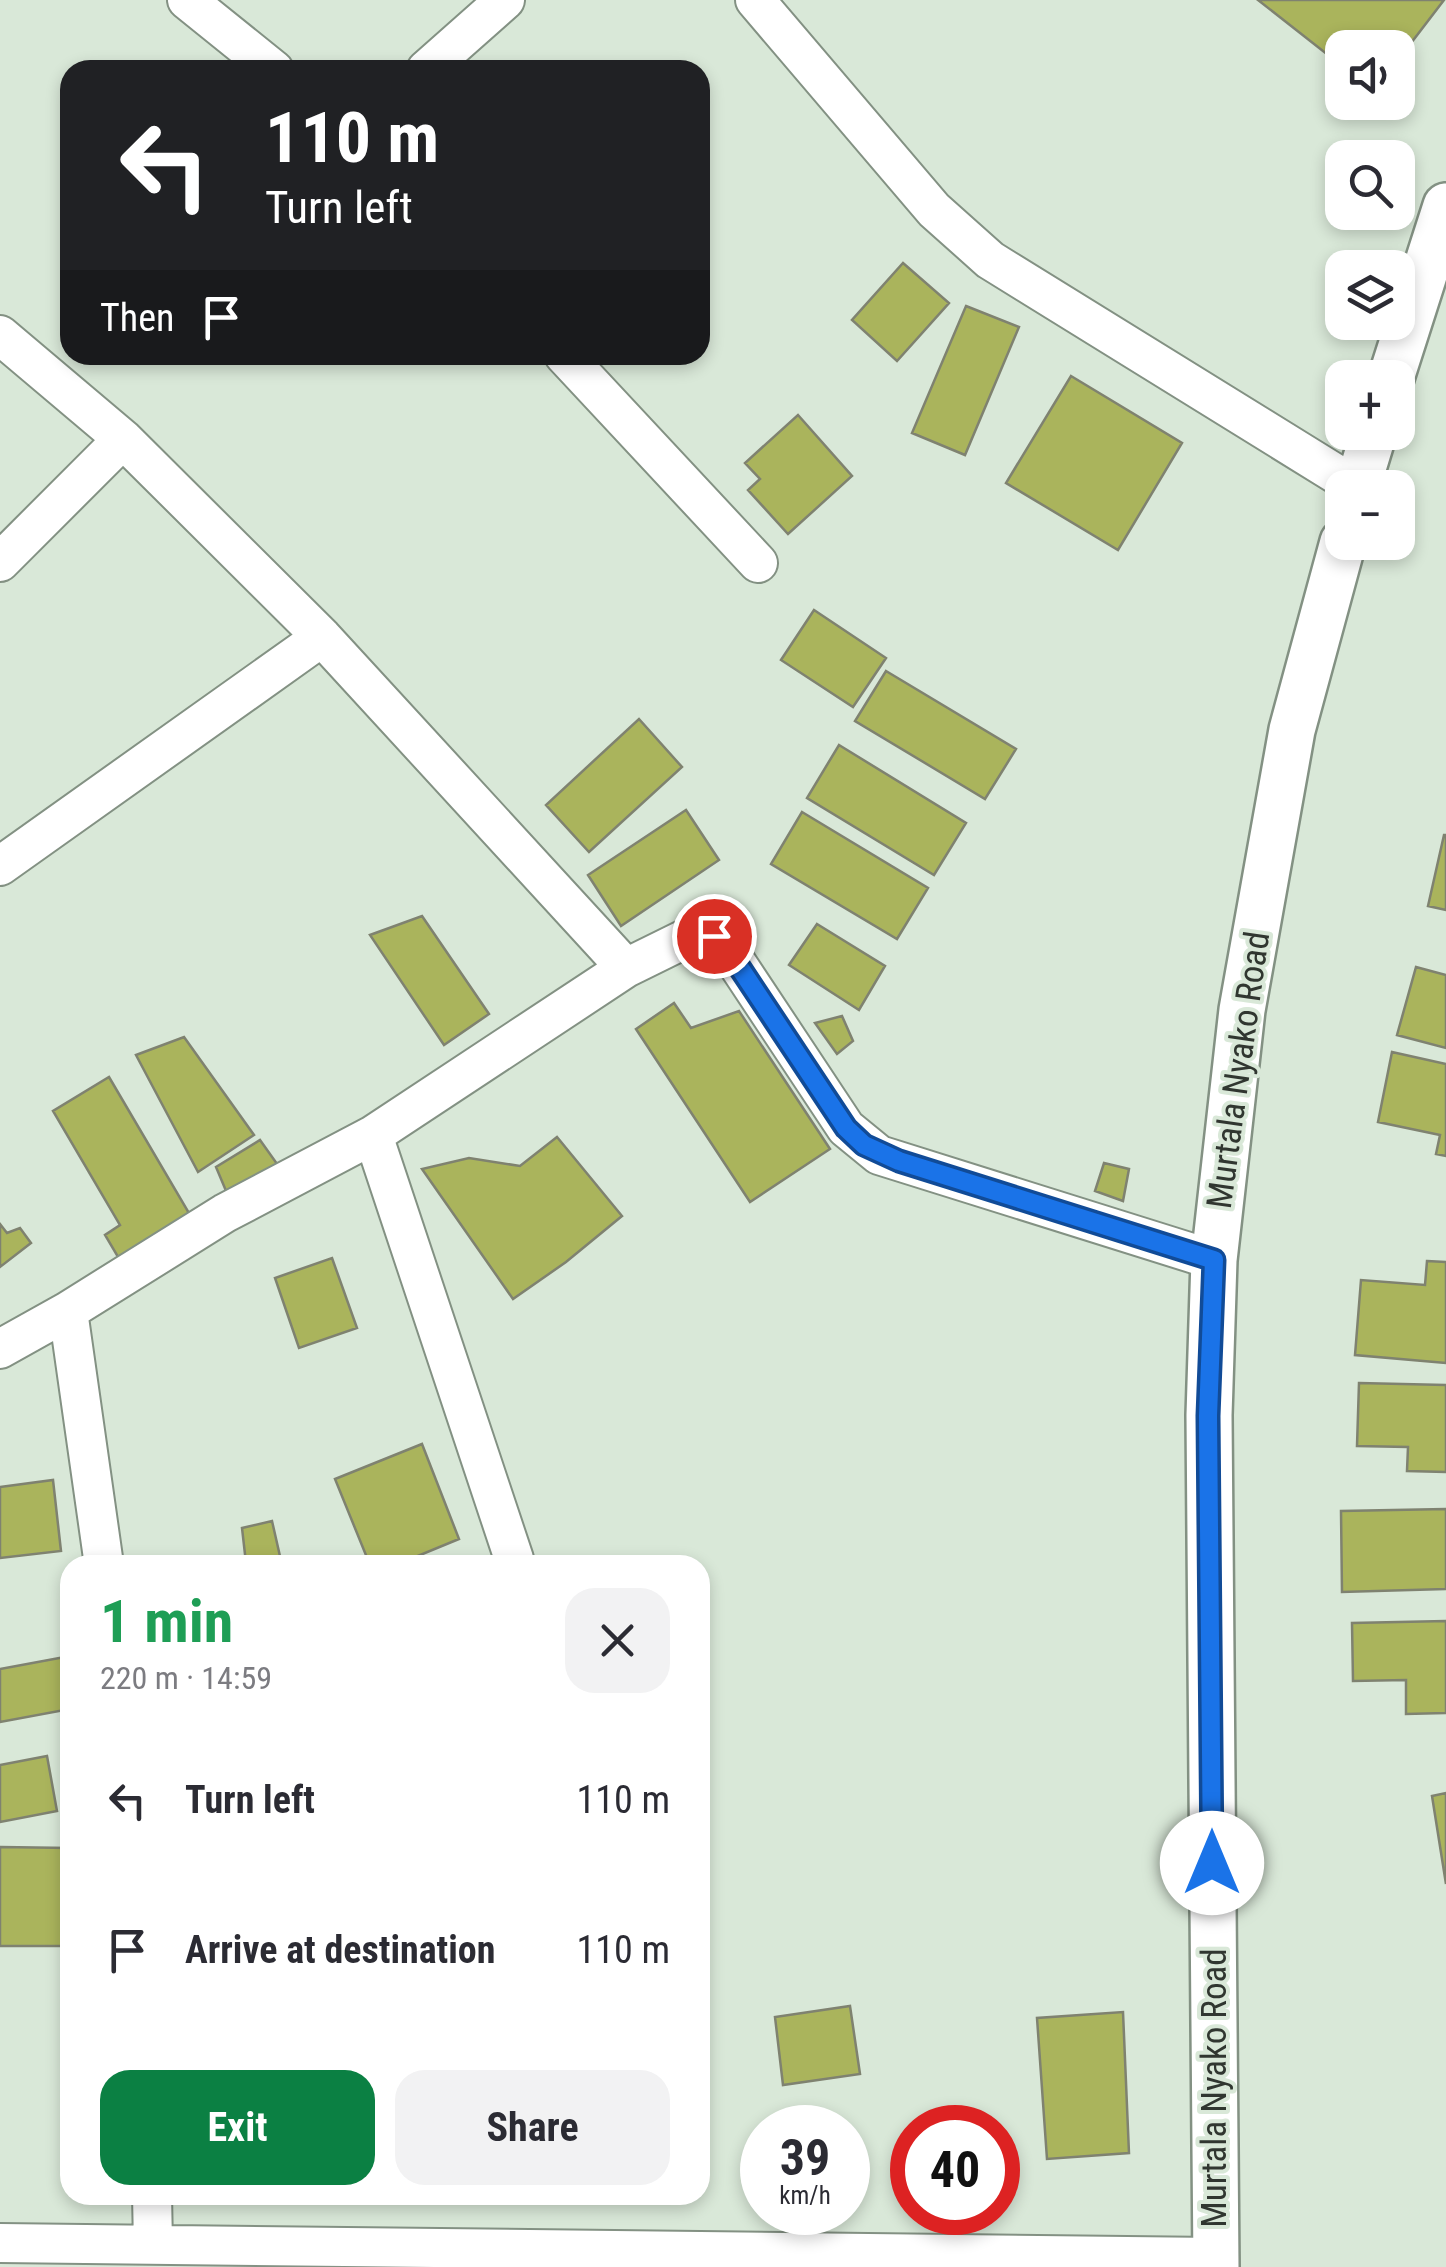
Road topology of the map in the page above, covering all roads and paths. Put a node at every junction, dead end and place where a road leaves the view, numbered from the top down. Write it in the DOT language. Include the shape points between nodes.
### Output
graph roads {
  1 [pos="187,0"];
  2 [pos="505,0"];
  3 [pos="755,0"];
  4 [pos="262,60"];
  5 [pos="437,60"];
  6 [pos="1446,206"];
  7 [pos="0,335"];
  8 [pos="1397,360"];
  9 [pos="573,365"];
  10 [pos="123,439"];
  11 [pos="1330,470"];
  12 [pos="1338,560"];
  13 [pos="0,562"];
  14 [pos="758,563"];
  15 [pos="322,637"];
  16 [pos="0,866"];
  17 [pos="626,968"];
  18 [pos="373,1134"];
  19 [pos="1214,1260"];
  20 [pos="68,1312"];
  21 [pos="0,1348"];
  22 [pos="103,1555"];
  23 [pos="513,1555"];
  24 [pos="152,2205"];
  25 [pos="0,2244"];
  26 [pos="153,2244"];
  27 [pos="782,2259"];
  28 [pos="1216,2262"];
  1 -- 4 [label="street"];
  2 -- 5 [label="street"];
  3 -- 11 [label="street" via="934,210 990,260"];
  6 -- 8 [label="street"];
  7 -- 10 [label="street"];
  9 -- 14 [label="street"];
  10 -- 13 [label="street"];
  10 -- 15 [label="street"];
  12 -- 19 [label="street, Murtala Nyako Road" via="1292,730 1242,1010"];
  15 -- 16 [label="street"];
  15 -- 17 [label="street"];
  17 -- 18 [label="street"];
  17 -- 19 [label="street" via="697,933 714,936 864,1145"];
  18 -- 20 [label="street" via="225,1213"];
  18 -- 23 [label="street"];
  19 -- 28 [label="street, Murtala Nyako Road" via="1208,1416"];
  20 -- 21 [label="street"];
  20 -- 22 [label="street"];
  24 -- 26 [label="street"];
  25 -- 26 [label="street"];
  26 -- 27 [label="street"];
  27 -- 28 [label="street"];
}
